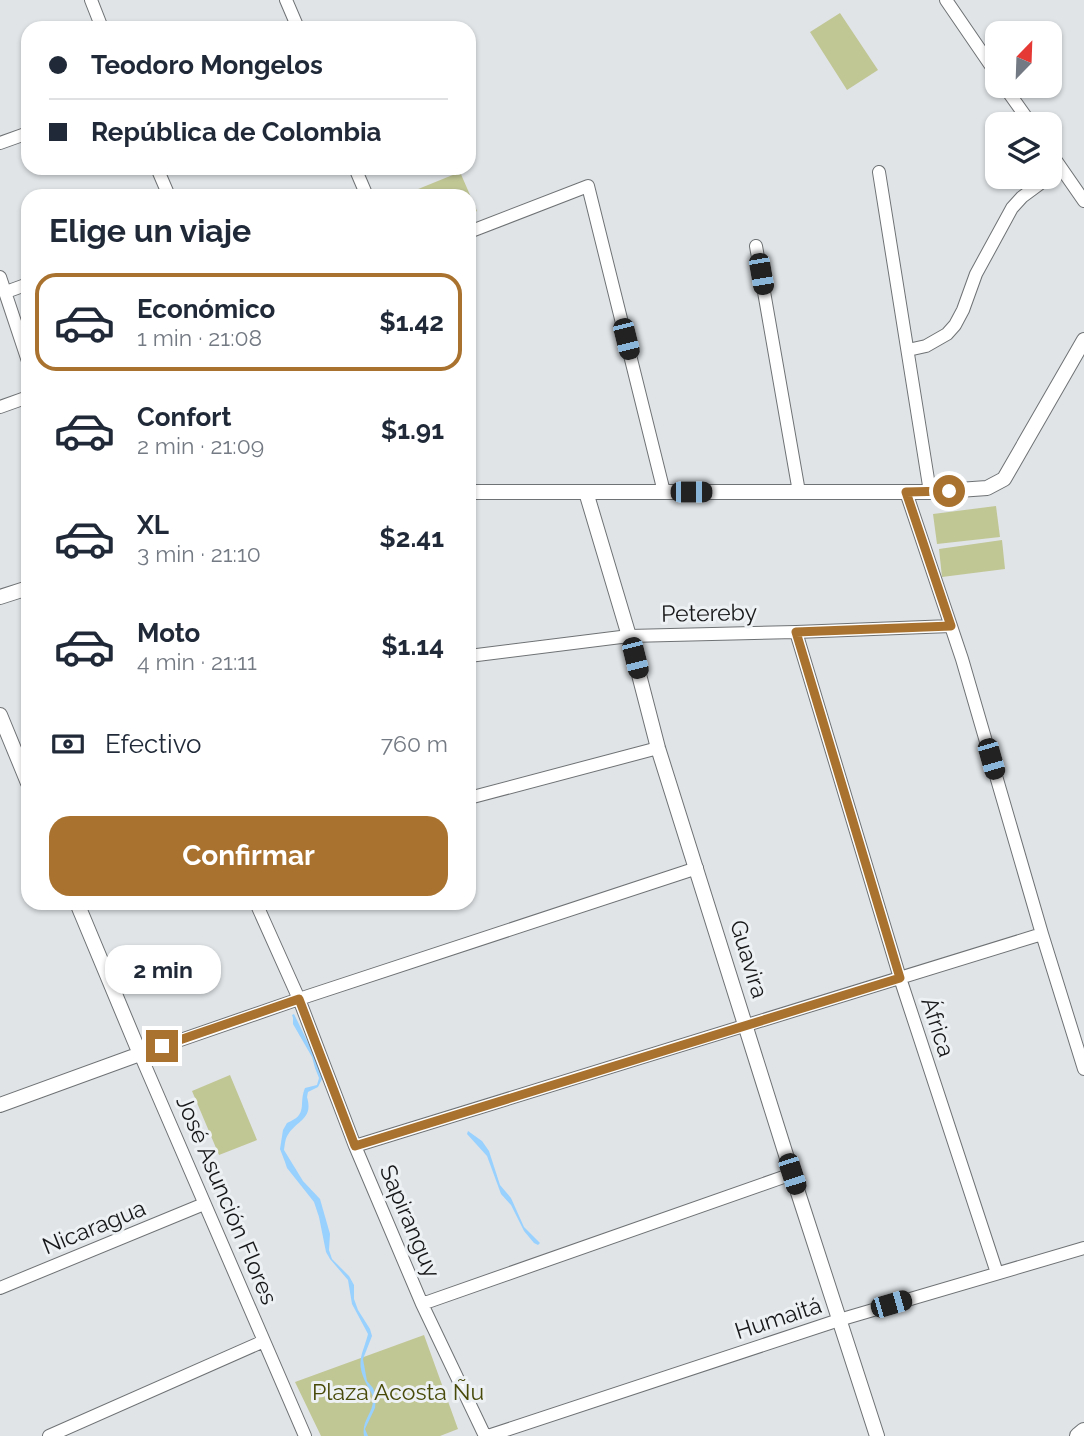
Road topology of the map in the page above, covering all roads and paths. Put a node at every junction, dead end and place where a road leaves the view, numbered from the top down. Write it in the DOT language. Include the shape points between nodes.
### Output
graph roads {
  1 [pos="91,0"];
  2 [pos="286,0"];
  3 [pos="946,0"];
  4 [pos="99,21"];
  5 [pos="295,21"];
  6 [pos="985,57"];
  7 [pos="21,136"];
  8 [pos="0,143"];
  9 [pos="879,172"];
  10 [pos="1062,181"];
  11 [pos="1033,189"];
  12 [pos="1084,201"];
  13 [pos="476,229"];
  14 [pos="756,246"];
  15 [pos="0,277"];
  16 [pos="21,287"];
  17 [pos="6,292"];
  18 [pos="21,336"];
  19 [pos="1084,340"];
  20 [pos="908,350"];
  21 [pos="21,400"];
  22 [pos="0,407"];
  23 [pos="476,492"];
  24 [pos="586,492"];
  25 [pos="664,492"];
  26 [pos="799,492"];
  27 [pos="906,492"];
  28 [pos="930,492"];
  29 [pos="21,590"];
  30 [pos="0,597"];
  31 [pos="951,626"];
  32 [pos="796,632"];
  33 [pos="629,636"];
  34 [pos="476,655"];
  35 [pos="0,715"];
  36 [pos="658,748"];
  37 [pos="21,766"];
  38 [pos="476,796"];
  39 [pos="697,868"];
  40 [pos="80,910"];
  41 [pos="259,910"];
  42 [pos="1042,934"];
  43 [pos="900,978"];
  44 [pos="299,999"];
  45 [pos="746,1026"];
  46 [pos="139,1054"];
  47 [pos="1084,1069"];
  48 [pos="0,1105"];
  49 [pos="355,1146"];
  50 [pos="792,1174"];
  51 [pos="204,1204"];
  52 [pos="1084,1248"];
  53 [pos="997,1273"];
  54 [pos="0,1288"];
  55 [pos="422,1304"];
  56 [pos="839,1320"];
  57 [pos="264,1341"];
  58 [pos="1084,1431"];
  59 [pos="49,1436"];
  60 [pos="305,1436"];
  61 [pos="486,1436"];
  62 [pos="877,1436"];
  63 [pos="1078,1436"];
  1 -- 4 [label="street"];
  2 -- 5 [label="street"];
  3 -- 6 [label="street"];
  7 -- 8 [label="street"];
  9 -- 20 [label="street"];
  10 -- 12 [label="street"];
  11 -- 20 [label="street" via="1012,208 975,274 955,325 926,346"];
  13 -- 25 [label="street" via="588,186"];
  14 -- 26 [label="street"];
  15 -- 17 [label="street"];
  16 -- 17 [label="street"];
  17 -- 18 [label="street"];
  19 -- 28 [label="street" via="1004,479 987,488"];
  20 -- 28 [label="street"];
  21 -- 22 [label="street"];
  23 -- 24 [label="street"];
  24 -- 25 [label="street"];
  24 -- 33 [label="street, Guavira"];
  25 -- 26 [label="street"];
  26 -- 27 [label="street"];
  27 -- 28 [label="street"];
  27 -- 31 [label="street"];
  29 -- 30 [label="street"];
  31 -- 32 [label="street, Petereby"];
  31 -- 42 [label="street"];
  32 -- 33 [label="street, Petereby"];
  32 -- 43 [label="street, África"];
  33 -- 34 [label="street, Petereby"];
  33 -- 36 [label="street, Guavira"];
  35 -- 37 [label="street"];
  36 -- 38 [label="street"];
  36 -- 39 [label="street, Guavira"];
  39 -- 44 [label="street"];
  39 -- 45 [label="street, Guavira"];
  40 -- 46 [label="street, José Asunción Flores"];
  41 -- 44 [label="street, Sapiranguy"];
  42 -- 43 [label="street"];
  42 -- 47 [label="street"];
  43 -- 45 [label="street"];
  43 -- 53 [label="street, África"];
  44 -- 46 [label="street"];
  44 -- 49 [label="street, Sapiranguy"];
  45 -- 49 [label="street"];
  45 -- 50 [label="street, Guavira"];
  46 -- 48 [label="street"];
  46 -- 51 [label="street, José Asunción Flores"];
  49 -- 55 [label="street, Sapiranguy"];
  50 -- 55 [label="street"];
  50 -- 56 [label="street, Guavira"];
  51 -- 54 [label="street, Nicaragua"];
  51 -- 57 [label="street, José Asunción Flores"];
  52 -- 53 [label="street, Humaitá"];
  53 -- 56 [label="street, Humaitá"];
  55 -- 61 [label="street, Sapiranguy"];
  56 -- 61 [label="street, Humaitá"];
  56 -- 62 [label="street, Guavira"];
  57 -- 59 [label="street"];
  57 -- 60 [label="street, José Asunción Flores"];
  58 -- 63 [label="main road"];
}
